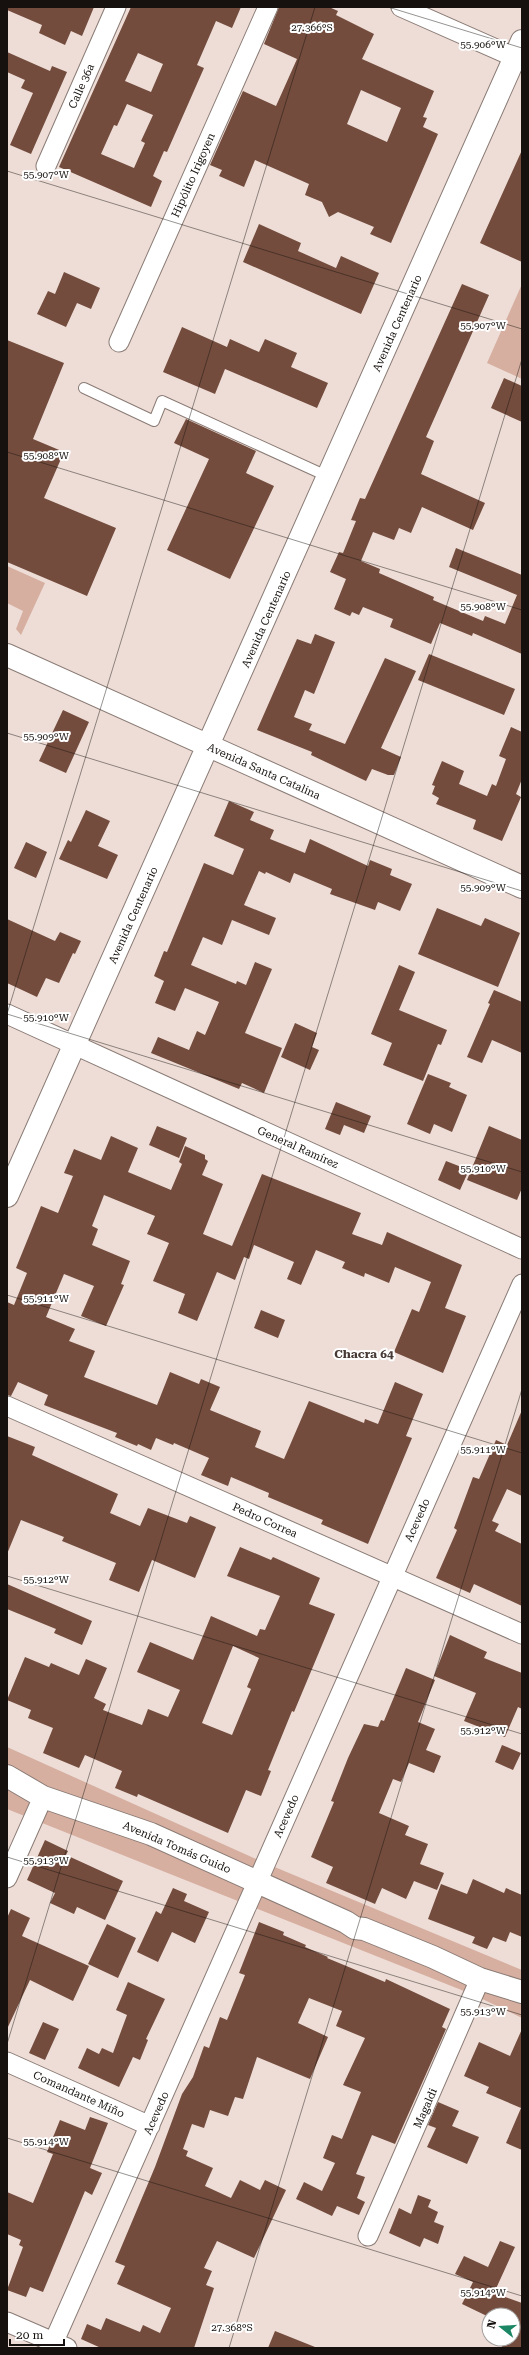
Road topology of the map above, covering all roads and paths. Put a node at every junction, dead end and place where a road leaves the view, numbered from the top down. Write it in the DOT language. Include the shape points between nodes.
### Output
graph roads {
  1 [pos="116,7"];
  2 [pos="268,7"];
  3 [pos="401,7"];
  4 [pos="518,49"];
  5 [pos="46,166"];
  6 [pos="119,342"];
  7 [pos="84,388"];
  8 [pos="329,477"];
  9 [pos="7,655"];
  10 [pos="209,746"];
  11 [pos="522,887"];
  12 [pos="7,1014"];
  13 [pos="74,1046"];
  14 [pos="7,1196"];
  15 [pos="522,1249"];
  16 [pos="522,1284"];
  17 [pos="7,1406"];
  18 [pos="392,1576"];
  19 [pos="522,1634"];
  20 [pos="7,1776"];
  21 [pos="43,1797"];
  22 [pos="7,1878"];
  23 [pos="257,1881"];
  24 [pos="480,1979"];
  25 [pos="522,1992"];
  26 [pos="7,2062"];
  27 [pos="150,2126"];
  28 [pos="368,2236"];
  29 [pos="7,2322"];
  30 [pos="57,2346"];
  1 -- 5 [label="street, Calle 36a"];
  2 -- 6 [label="street, Hipólito Irigoyen"];
  3 -- 4 [label="street"];
  4 -- 8 [label="main road, Avenida Centenario"];
  7 -- 8 [label="lane" via="154,421 162,401"];
  8 -- 10 [label="main road, Avenida Centenario"];
  9 -- 10 [label="main road, Avenida Santa Catalina"];
  10 -- 11 [label="main road, Avenida Santa Catalina"];
  10 -- 13 [label="main road, Avenida Centenario"];
  12 -- 13 [label="street, General Ramírez"];
  13 -- 14 [label="main road, Avenida Centenario"];
  13 -- 15 [label="street, General Ramírez"];
  16 -- 18 [label="street, Acevedo"];
  17 -- 18 [label="street, Pedro Correa"];
  18 -- 19 [label="street, Pedro Correa"];
  18 -- 23 [label="street, Acevedo"];
  20 -- 21 [label="main road, Avenida Tomás Guido"];
  21 -- 22 [label="street"];
  21 -- 23 [label="main road, Avenida Tomás Guido" via="151,1834"];
  23 -- 24 [label="main road, Avenida Tomás Guido"];
  23 -- 27 [label="street, Acevedo"];
  24 -- 25 [label="main road, Avenida Tomás Guido"];
  24 -- 28 [label="street, Magaldi"];
  26 -- 27 [label="street, Comandante Miño"];
  27 -- 30 [label="street, Acevedo"];
  29 -- 30 [label="street"];
}
